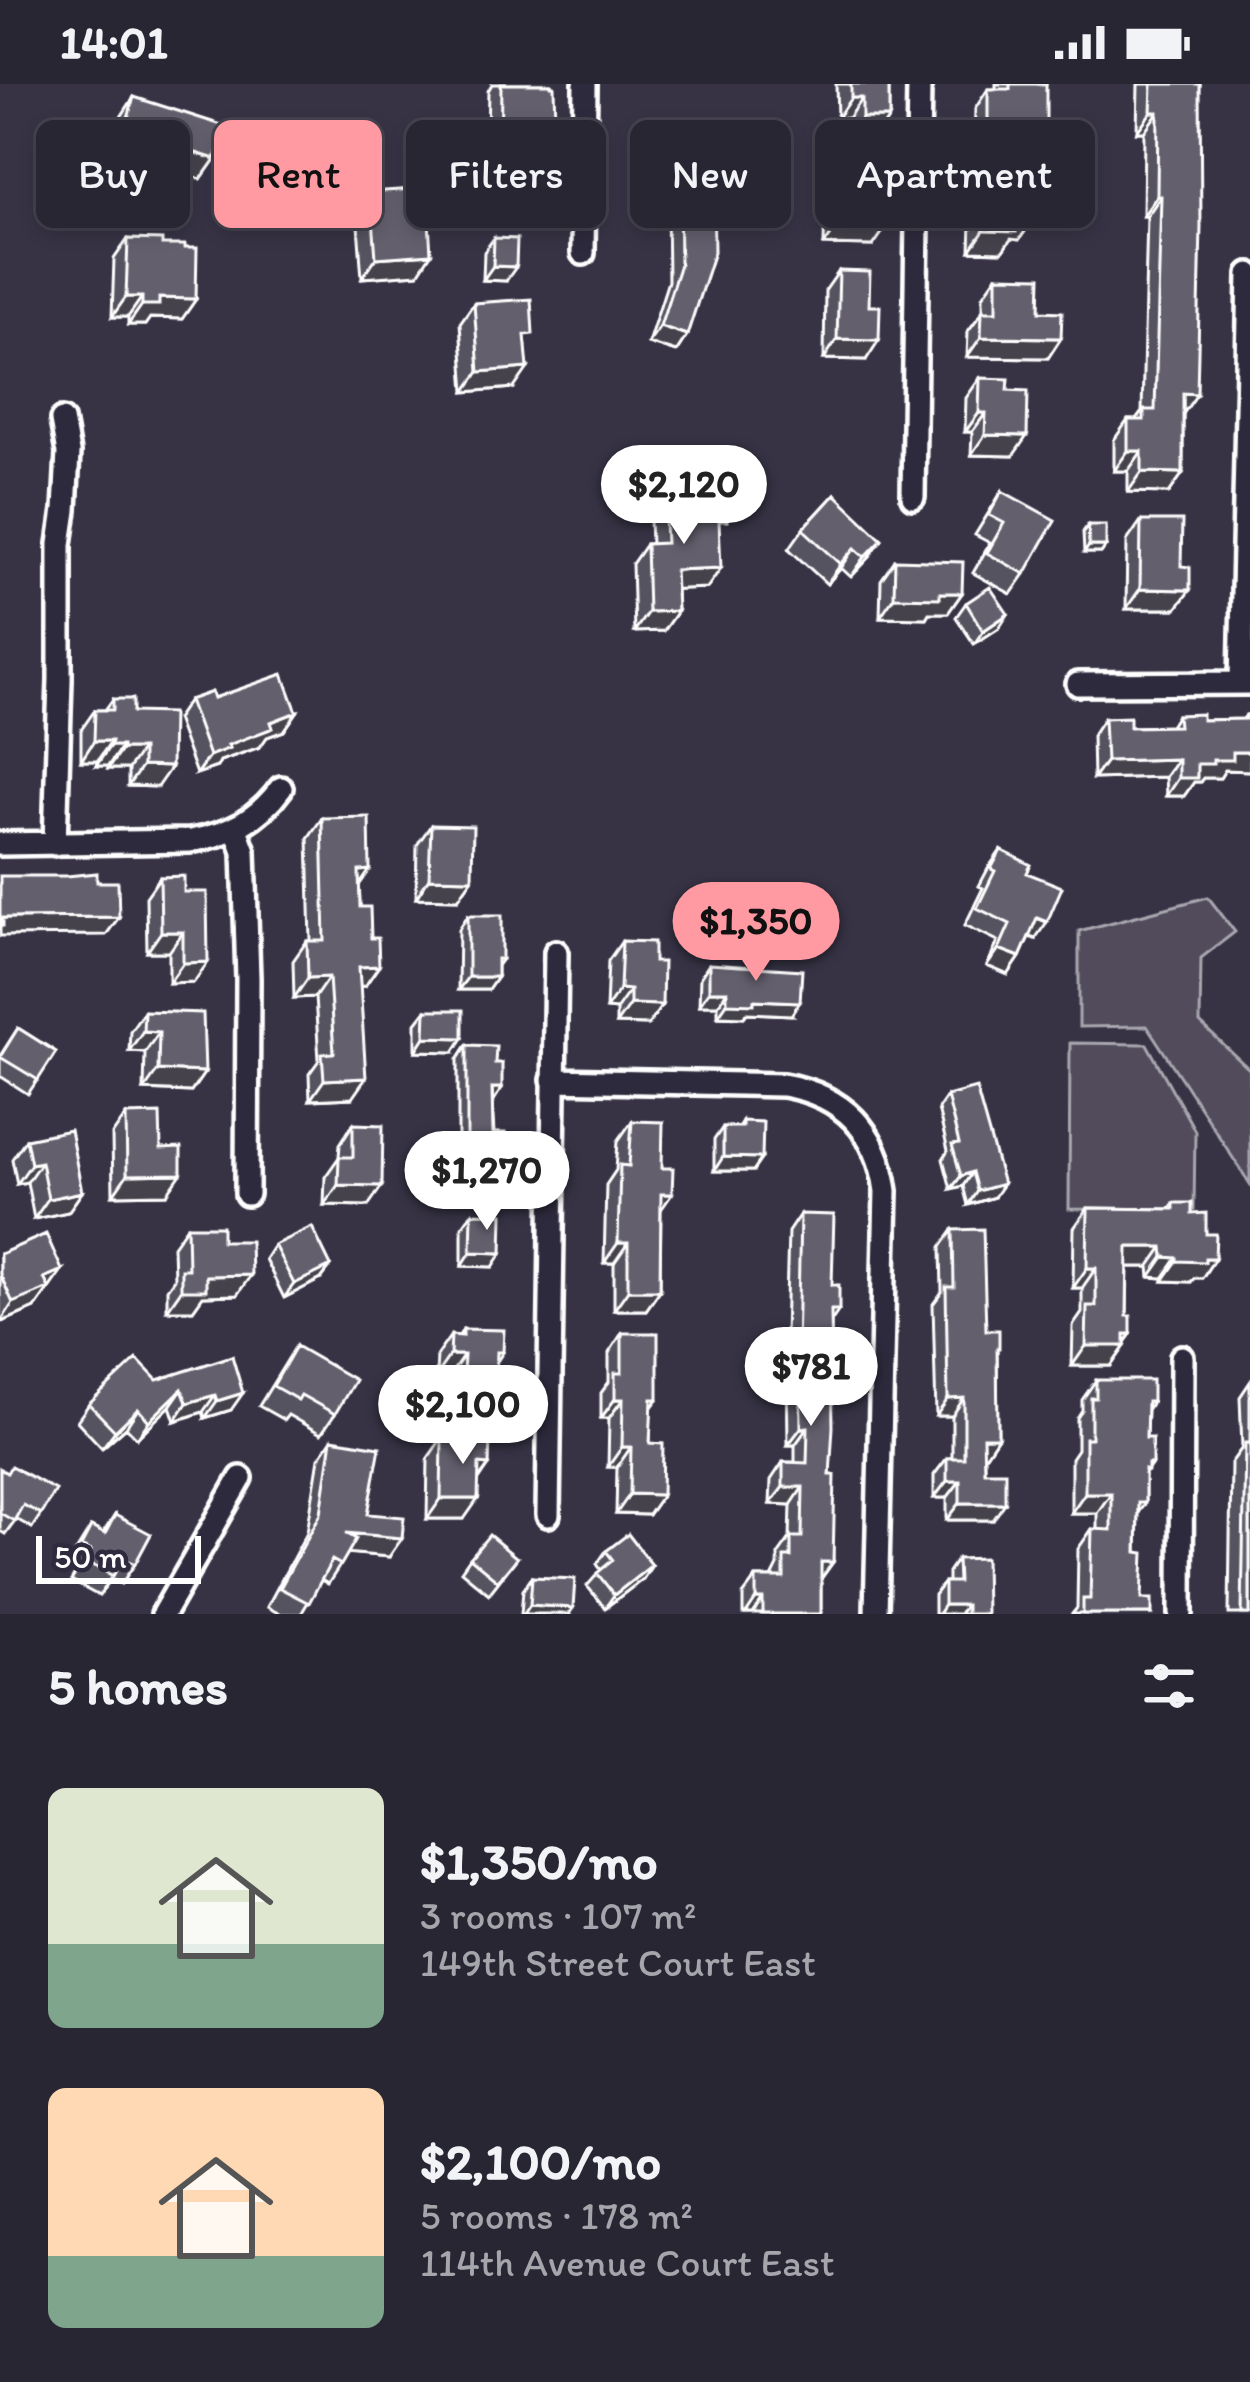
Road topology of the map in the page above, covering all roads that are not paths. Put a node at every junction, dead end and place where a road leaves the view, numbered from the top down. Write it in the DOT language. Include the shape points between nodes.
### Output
graph roads {
  1 [pos="585,84"];
  2 [pos="919,84"];
  3 [pos="583,253"];
  4 [pos="1250,274"];
  5 [pos="62,420"];
  6 [pos="913,496"];
  7 [pos="1245,683"];
  8 [pos="1078,684"];
  9 [pos="280,788"];
  10 [pos="236,829"];
  11 [pos="0,844"];
  12 [pos="55,844"];
  13 [pos="556,952"];
  14 [pos="553,1080"];
  15 [pos="247,1194"];
  16 [pos="1182,1357"];
  17 [pos="241,1478"];
  18 [pos="548,1515"];
  19 [pos="163,1614"];
  20 [pos="877,1614"];
  21 [pos="1181,1614"];
  1 -- 3 [label="street"];
  2 -- 6 [label="street"];
  4 -- 7 [label="street"];
  5 -- 12 [label="street" via="68,453"];
  7 -- 8 [label="street"];
  9 -- 10 [label="street"];
  10 -- 12 [label="street" via="190,841"];
  10 -- 15 [label="street" via="244,850 248,958"];
  11 -- 12 [label="street"];
  13 -- 14 [label="street"];
  14 -- 18 [label="street"];
  14 -- 20 [label="street" via="783,1085 836,1104 878,1154 886,1191"];
  16 -- 21 [label="street"];
  17 -- 19 [label="street"];
}
